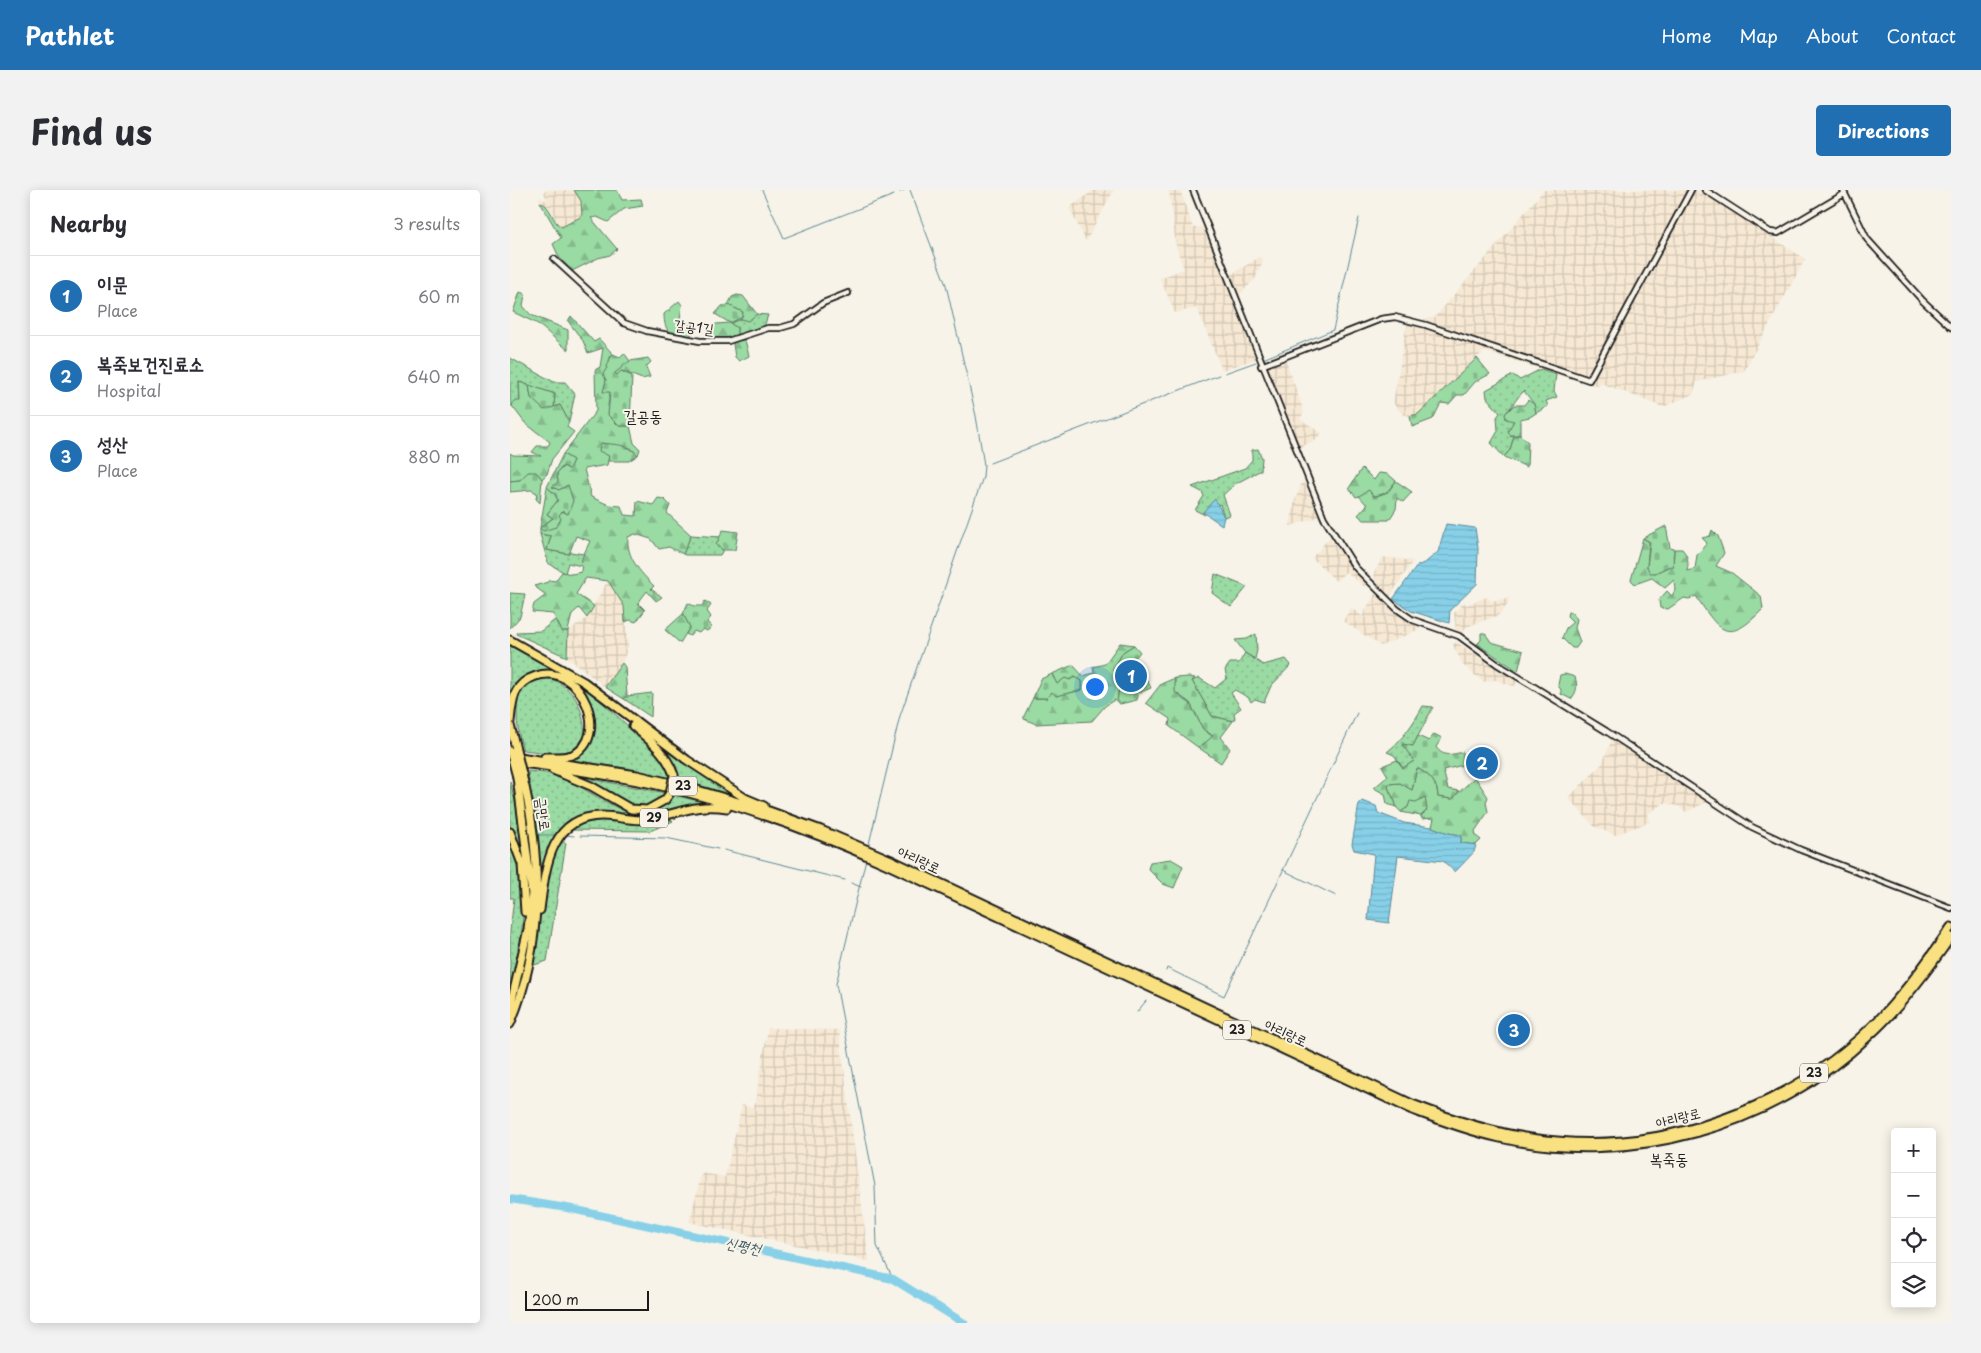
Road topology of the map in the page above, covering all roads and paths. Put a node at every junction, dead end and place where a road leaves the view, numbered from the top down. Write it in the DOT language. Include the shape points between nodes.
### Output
graph roads {
  1 [pos="1193,190"];
  2 [pos="1691,190"];
  3 [pos="1705,190"];
  4 [pos="1844,192"];
  5 [pos="554,259"];
  6 [pos="848,293"];
  7 [pos="1951,327"];
  8 [pos="1261,366"];
  9 [pos="510,640"];
  10 [pos="594,690"];
  11 [pos="510,723"];
  12 [pos="513,750"];
  13 [pos="510,756"];
  14 [pos="540,760"];
  15 [pos="510,761"];
  16 [pos="551,767"];
  17 [pos="519,775"];
  18 [pos="734,806"];
  19 [pos="769,811"];
  20 [pos="510,832"];
  21 [pos="849,844"];
  22 [pos="537,908"];
  23 [pos="1951,908"];
  24 [pos="1951,927"];
  25 [pos="528,929"];
  26 [pos="1951,937"];
  27 [pos="510,1008"];
  28 [pos="510,1024"];
  29 [pos="1626,1143"];
  1 -- 8 [label="street"];
  2 -- 8 [label="street" via="1589,380 1395,317"];
  3 -- 4 [label="street" via="1770,232 1778,232"];
  4 -- 7 [label="street" via="1867,239"];
  5 -- 6 [label="street, 갈공1길" via="624,323 700,341 728,341 768,328 787,326 823,303"];
  8 -- 23 [label="street" via="1331,532 1355,567 1397,609 1424,625 1459,636 1497,664 1752,827 1801,850"];
  9 -- 10 [label="highway"];
  10 -- 16 [label="highway, bridge" via="650,740 670,763 673,785 665,800 647,810 631,809"];
  10 -- 19 [label="highway" via="687,760 745,798 767,806"];
  11 -- 12 [label="highway, 금만로"];
  11 -- 14 [label="highway" via="512,700 517,687 527,678 554,673 581,692 588,708 588,740 572,755"];
  12 -- 17 [label="highway, 금만로, bridge"];
  13 -- 14 [label="highway, 아리랑로 / 23"];
  14 -- 19 [label="highway, 아리랑로 / 23" via="637,775"];
  15 -- 16 [label="highway, 아리랑로 / 23"];
  16 -- 18 [label="highway, 아리랑로 / 23" via="661,786"];
  17 -- 22 [label="highway, 금만로" via="528,798 534,841"];
  17 -- 25 [label="highway, 금만로" via="532,894"];
  18 -- 21 [label="highway, 아리랑로 / 23"];
  18 -- 22 [label="highway, 29" via="697,806 646,820 595,816 574,824 564,830 553,845 547,859 540,910"];
  19 -- 21 [label="highway, 아리랑로 / 23"];
  20 -- 25 [label="highway" via="525,878 524,928"];
  21 -- 29 [label="highway, 아리랑로 / 23" via="1452,1120 1502,1133 1570,1142"];
  22 -- 28 [label="highway, 금만로 / 29" via="525,980"];
  24 -- 29 [label="highway, 아리랑로 / 23" via="1884,1014 1822,1068 1773,1097 1724,1118"];
  25 -- 27 [label="highway, 금만로"];
  26 -- 29 [label="highway, 아리랑로 / 23" via="1888,1018 1845,1057 1801,1088 1725,1124 1657,1142"];
}
